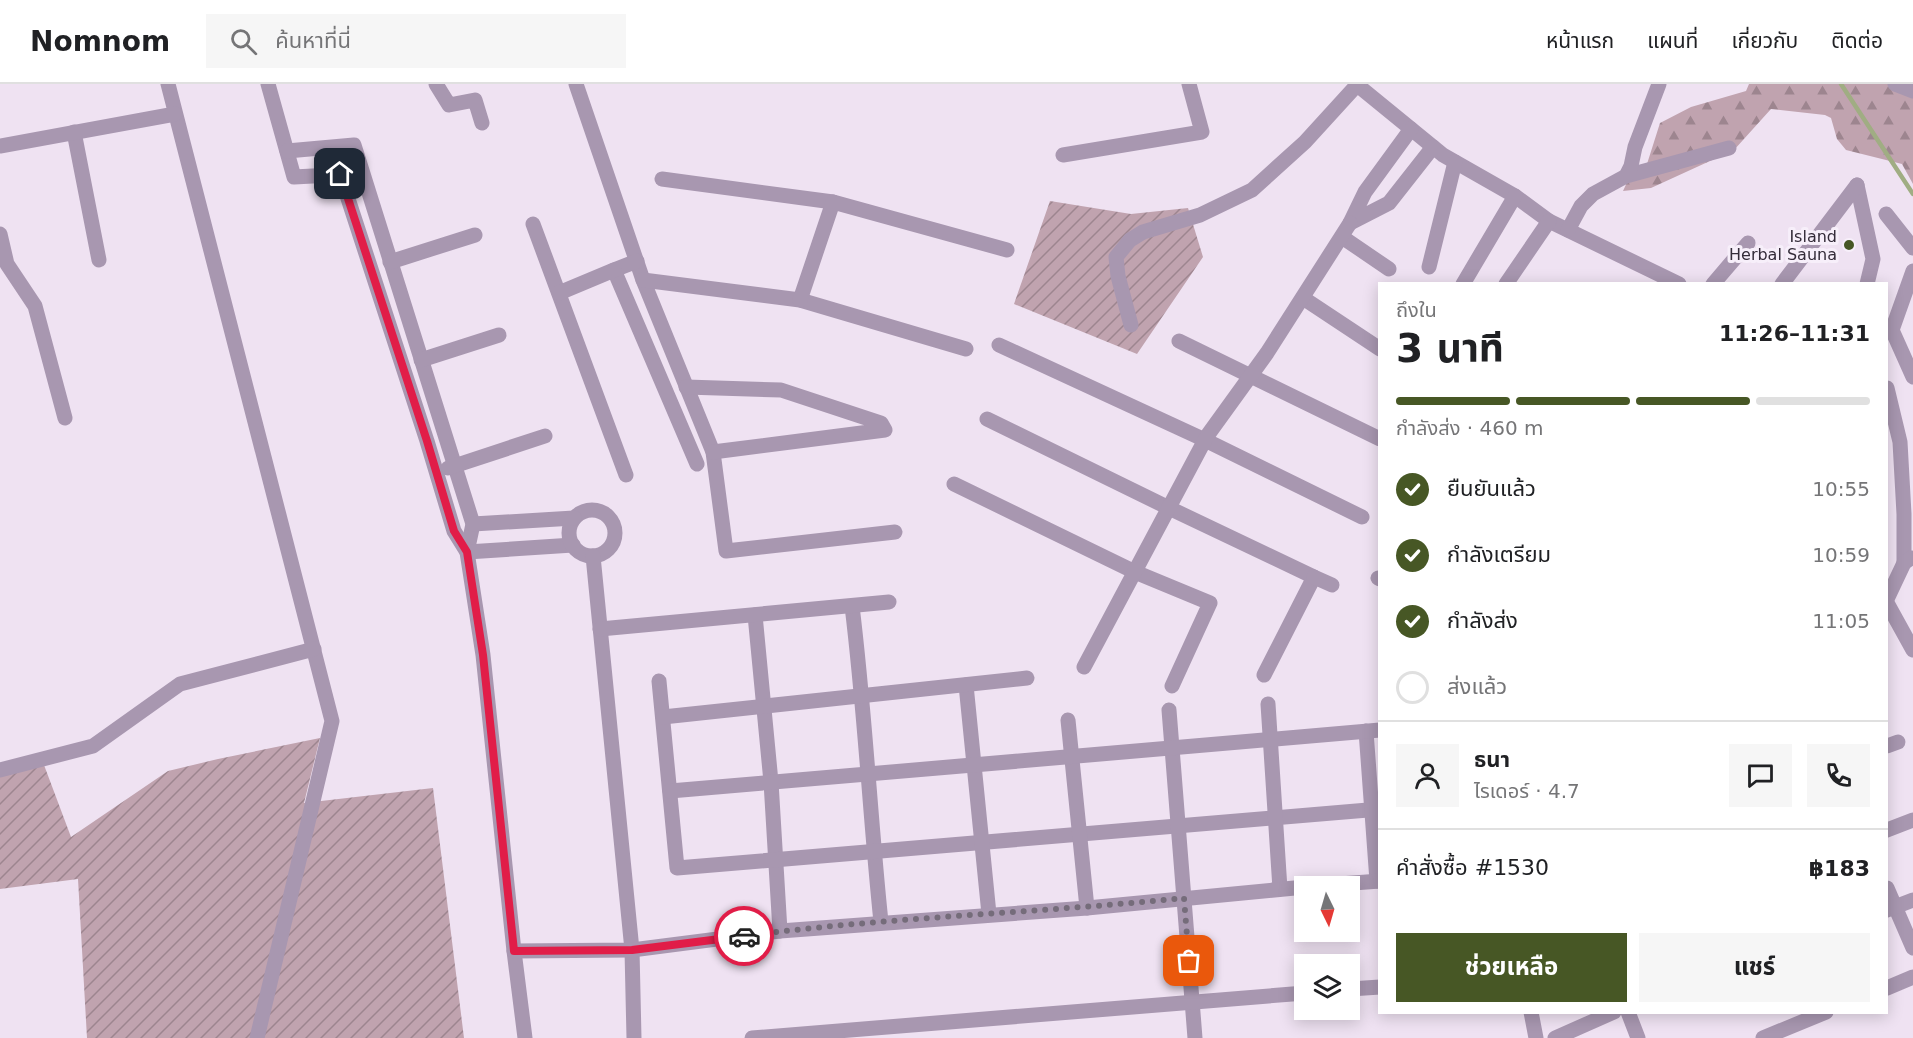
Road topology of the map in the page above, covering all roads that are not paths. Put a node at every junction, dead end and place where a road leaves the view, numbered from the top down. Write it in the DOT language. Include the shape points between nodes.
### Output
graph roads {
  1 [pos="168,84"];
  2 [pos="268,84"];
  3 [pos="436,84"];
  4 [pos="576,84"];
  5 [pos="1189,84"];
  6 [pos="1659,84"];
  7 [pos="1895,84"];
  8 [pos="1360,85"];
  9 [pos="1913,91"];
  10 [pos="175,114"];
  11 [pos="482,123"];
  12 [pos="1411,129"];
  13 [pos="74,132"];
  14 [pos="0,146"];
  15 [pos="1433,147"];
  16 [pos="1729,148"];
  17 [pos="287,150"];
  18 [pos="1063,155"];
  19 [pos="1455,162"];
  20 [pos="362,173"];
  21 [pos="340,174"];
  22 [pos="1626,176"];
  23 [pos="662,179"];
  24 [pos="1515,196"];
  25 [pos="833,202"];
  26 [pos="1886,214"];
  27 [pos="1549,220"];
  28 [pos="1350,223"];
  29 [pos="533,224"];
  30 [pos="1568,230"];
  31 [pos="0,234"];
  32 [pos="475,235"];
  33 [pos="1342,237"];
  34 [pos="1748,243"];
  35 [pos="1913,249"];
  36 [pos="1007,250"];
  37 [pos="99,260"];
  38 [pos="637,261"];
  39 [pos="390,262"];
  40 [pos="3,264"];
  41 [pos="1429,267"];
  42 [pos="1389,269"];
  43 [pos="614,270"];
  44 [pos="1913,271"];
  45 [pos="643,280"];
  46 [pos="1464,282"];
  47 [pos="1507,282"];
  48 [pos="1675,282"];
  49 [pos="1715,282"];
  50 [pos="1784,282"];
  51 [pos="1868,282"];
  52 [pos="559,293"];
  53 [pos="1303,298"];
  54 [pos="800,300"];
  55 [pos="1131,325"];
  56 [pos="499,335"];
  57 [pos="1179,341"];
  58 [pos="999,345"];
  59 [pos="1378,348"];
  60 [pos="966,349"];
  61 [pos="421,360"];
  62 [pos="1251,376"];
  63 [pos="1913,377"];
  64 [pos="686,387"];
  65 [pos="1888,392"];
  66 [pos="65,418"];
  67 [pos="987,419"];
  68 [pos="545,436"];
  69 [pos="1378,438"];
  70 [pos="1205,440"];
  71 [pos="713,452"];
  72 [pos="697,464"];
  73 [pos="455,465"];
  74 [pos="436,472"];
  75 [pos="626,475"];
  76 [pos="954,484"];
  77 [pos="1168,508"];
  78 [pos="1362,517"];
  79 [pos="574,518"];
  80 [pos="473,524"];
  81 [pos="895,532"];
  82 [pos="573,546"];
  83 [pos="467,552"];
  84 [pos="593,556"];
  85 [pos="1908,560"];
  86 [pos="1135,572"];
  87 [pos="1314,577"];
  88 [pos="1332,585"];
  89 [pos="1888,599"];
  90 [pos="889,602"];
  91 [pos="1888,603"];
  92 [pos="852,606"];
  93 [pos="755,615"];
  94 [pos="600,629"];
  95 [pos="314,649"];
  96 [pos="1913,650"];
  97 [pos="1084,667"];
  98 [pos="1264,675"];
  99 [pos="1027,678"];
  100 [pos="659,681"];
  101 [pos="966,685"];
  102 [pos="1172,686"];
  103 [pos="863,697"];
  104 [pos="1268,704"];
  105 [pos="764,706"];
  106 [pos="1169,710"];
  107 [pos="663,717"];
  108 [pos="1068,720"];
  109 [pos="1373,731"];
  110 [pos="1270,740"];
  111 [pos="1172,748"];
  112 [pos="1072,756"];
  113 [pos="974,765"];
  114 [pos="0,770"];
  115 [pos="867,774"];
  116 [pos="771,782"];
  117 [pos="670,791"];
  118 [pos="1376,809"];
  119 [pos="1276,818"];
  120 [pos="1913,820"];
  121 [pos="1178,826"];
  122 [pos="1888,830"];
  123 [pos="1079,834"];
  124 [pos="982,842"];
  125 [pos="874,851"];
  126 [pos="775,861"];
  127 [pos="1378,881"];
  128 [pos="1360,882"];
  129 [pos="1294,888"];
  130 [pos="1280,890"];
  131 [pos="1888,893"];
  132 [pos="1184,898"];
  133 [pos="1913,900"];
  134 [pos="1087,908"];
  135 [pos="1891,908"];
  136 [pos="989,914"];
  137 [pos="881,922"];
  138 [pos="780,931"];
  139 [pos="1913,948"];
  140 [pos="632,950"];
  141 [pos="514,951"];
  142 [pos="1913,977"];
  143 [pos="1378,987"];
  144 [pos="1360,988"];
  145 [pos="1888,988"];
  146 [pos="1294,994"];
  147 [pos="1192,1002"];
  148 [pos="1531,1014"];
  149 [pos="1609,1014"];
  150 [pos="1629,1014"];
  151 [pos="1821,1014"];
  152 [pos="257,1038"];
  153 [pos="525,1038"];
  154 [pos="634,1038"];
  155 [pos="752,1038"];
  156 [pos="1195,1038"];
  157 [pos="1536,1038"];
  158 [pos="1555,1038"];
  159 [pos="1638,1038"];
  160 [pos="1763,1038"];
  1 -- 10 [label="street"];
  2 -- 17 [label="street"];
  3 -- 11 [label="street" via="449,105 475,100"];
  4 -- 38 [label="street"];
  5 -- 18 [label="street" via="1202,132"];
  6 -- 22 [label="street"];
  7 -- 9 [label="street"];
  8 -- 12 [label="street"];
  8 -- 55 [label="street" via="1252,190 1200,215 1143,232 1130,240 1116,257"];
  10 -- 13 [label="street"];
  10 -- 95 [label="street"];
  12 -- 15 [label="street"];
  12 -- 28 [label="street" via="1365,192"];
  13 -- 14 [label="street"];
  13 -- 37 [label="street"];
  15 -- 19 [label="street"];
  15 -- 28 [label="street" via="1389,203"];
  16 -- 22 [label="street"];
  17 -- 20 [label="street" via="354,145"];
  17 -- 21 [label="street" via="294,177"];
  19 -- 24 [label="street"];
  19 -- 41 [label="street"];
  20 -- 21 [label="street"];
  20 -- 39 [label="street"];
  21 -- 74 [label="street"];
  22 -- 30 [label="street" via="1593,194 1581,206"];
  23 -- 25 [label="street"];
  24 -- 27 [label="street"];
  24 -- 46 [label="street"];
  25 -- 36 [label="street"];
  25 -- 54 [label="street"];
  26 -- 35 [label="street"];
  27 -- 30 [label="street"];
  27 -- 47 [label="street"];
  28 -- 33 [label="street"];
  29 -- 52 [label="street"];
  30 -- 48 [label="street"];
  31 -- 40 [label="street"];
  32 -- 39 [label="street"];
  33 -- 42 [label="street"];
  33 -- 53 [label="street"];
  34 -- 49 [label="street"];
  38 -- 43 [label="street"];
  38 -- 45 [label="street"];
  39 -- 61 [label="street"];
  40 -- 66 [label="street" via="35,306"];
  43 -- 52 [label="street"];
  43 -- 72 [label="street"];
  44 -- 63 [label="street" via="1892,330"];
  45 -- 54 [label="street"];
  45 -- 64 [label="street"];
  50 -- 51 [label="street" via="1857,185 1873,259"];
  52 -- 75 [label="street"];
  53 -- 59 [label="street"];
  53 -- 62 [label="street"];
  54 -- 60 [label="street"];
  56 -- 61 [label="street"];
  57 -- 62 [label="street"];
  58 -- 70 [label="street"];
  61 -- 73 [label="street"];
  62 -- 69 [label="street"];
  62 -- 70 [label="street"];
  64 -- 71 [label="street"];
  64 -- 71 [label="street" via="781,390 881,423 885,430"];
  65 -- 85 [label="street" via="1900,442"];
  67 -- 77 [label="street"];
  68 -- 73 [label="street"];
  70 -- 77 [label="street"];
  70 -- 78 [label="street"];
  71 -- 81 [label="street" via="726,551"];
  73 -- 74 [label="street"];
  73 -- 80 [label="street"];
  74 -- 83 [label="street" via="454,531"];
  76 -- 86 [label="street"];
  77 -- 86 [label="street"];
  77 -- 87 [label="street"];
  79 -- 80 [label="street"];
  79 -- 82 [label="street" via="569,531"];
  79 -- 84 [label="street" via="594,510 612,521 614,541 605,552"];
  80 -- 83 [label="street"];
  82 -- 83 [label="street"];
  82 -- 84 [label="street"];
  83 -- 141 [label="street" via="483,655"];
  84 -- 94 [label="street"];
  85 -- 89 [label="street"];
  86 -- 97 [label="street"];
  86 -- 102 [label="street" via="1210,603"];
  87 -- 88 [label="street"];
  87 -- 98 [label="street"];
  90 -- 92 [label="street"];
  91 -- 96 [label="street"];
  92 -- 93 [label="street"];
  92 -- 103 [label="street"];
  93 -- 94 [label="street"];
  93 -- 105 [label="street"];
  94 -- 140 [label="street"];
  95 -- 114 [label="street" via="180,684 93,746"];
  95 -- 152 [label="street" via="332,721"];
  99 -- 101 [label="street"];
  100 -- 107 [label="street"];
  101 -- 103 [label="street"];
  101 -- 113 [label="street"];
  103 -- 105 [label="street"];
  103 -- 115 [label="street"];
  104 -- 110 [label="street"];
  105 -- 107 [label="street"];
  105 -- 116 [label="street"];
  106 -- 111 [label="street"];
  107 -- 117 [label="street"];
  108 -- 112 [label="street"];
  109 -- 110 [label="street"];
  109 -- 118 [label="street"];
  110 -- 111 [label="street"];
  110 -- 119 [label="street"];
  111 -- 112 [label="street"];
  111 -- 121 [label="street"];
  112 -- 113 [label="street"];
  112 -- 123 [label="street"];
  113 -- 115 [label="street"];
  113 -- 124 [label="street"];
  115 -- 116 [label="street"];
  115 -- 125 [label="street"];
  116 -- 117 [label="street"];
  116 -- 126 [label="street"];
  117 -- 126 [label="street" via="677,868"];
  118 -- 119 [label="street"];
  118 -- 127 [label="street"];
  119 -- 121 [label="street"];
  119 -- 130 [label="street"];
  120 -- 122 [label="street"];
  121 -- 123 [label="street"];
  121 -- 132 [label="street"];
  123 -- 124 [label="street"];
  123 -- 134 [label="street"];
  124 -- 125 [label="street"];
  124 -- 136 [label="street"];
  125 -- 126 [label="street"];
  125 -- 137 [label="street"];
  126 -- 138 [label="street"];
  127 -- 128 [label="street"];
  129 -- 130 [label="street"];
  130 -- 132 [label="street"];
  131 -- 135 [label="street"];
  132 -- 134 [label="street"];
  132 -- 147 [label="street"];
  133 -- 135 [label="street"];
  134 -- 136 [label="street"];
  135 -- 139 [label="street"];
  136 -- 137 [label="street"];
  137 -- 138 [label="street"];
  138 -- 140 [label="street"];
  140 -- 141 [label="street"];
  140 -- 154 [label="street"];
  141 -- 153 [label="street"];
  142 -- 145 [label="street"];
  143 -- 144 [label="street"];
  146 -- 147 [label="street"];
  147 -- 155 [label="street"];
  147 -- 156 [label="street"];
  148 -- 157 [label="street"];
  149 -- 158 [label="street"];
  150 -- 159 [label="street"];
  151 -- 160 [label="street"];
}
